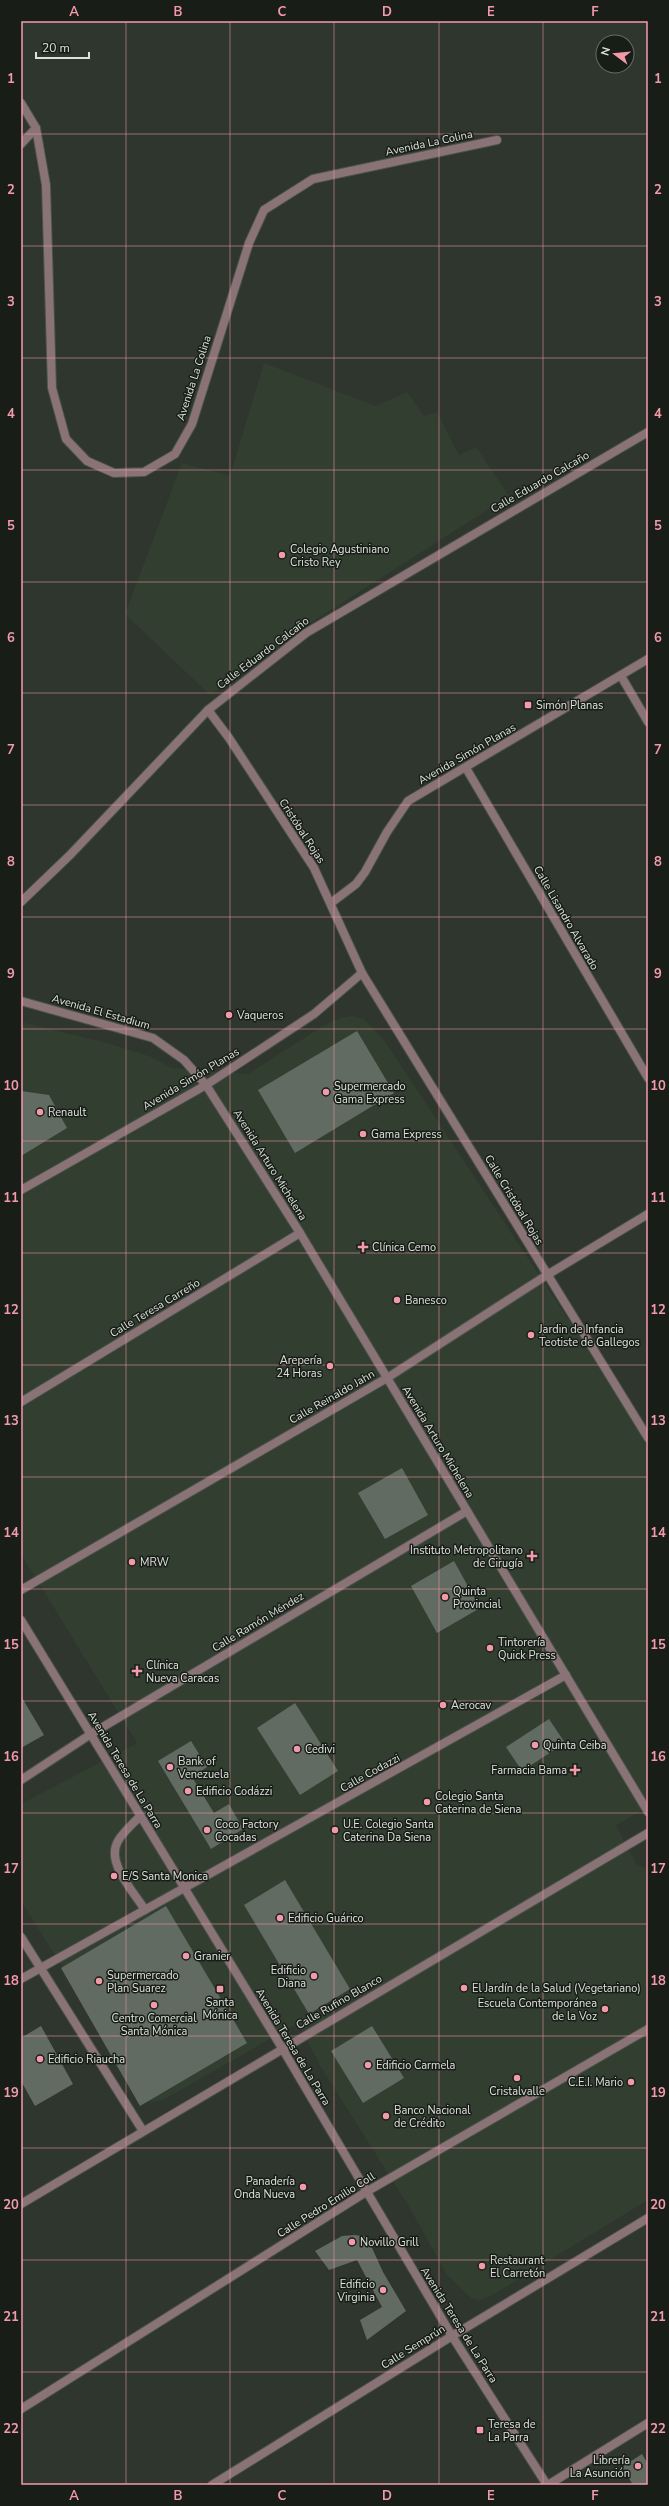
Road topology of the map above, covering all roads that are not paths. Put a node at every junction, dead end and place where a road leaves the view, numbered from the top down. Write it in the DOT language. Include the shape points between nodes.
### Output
graph roads {
  1 [pos="21,103"];
  2 [pos="36,128"];
  3 [pos="497,140"];
  4 [pos="21,144"];
  5 [pos="648,432"];
  6 [pos="648,659"];
  7 [pos="621,676"];
  8 [pos="208,710"];
  9 [pos="648,722"];
  10 [pos="466,768"];
  11 [pos="21,902"];
  12 [pos="331,903"];
  13 [pos="362,972"];
  14 [pos="21,1001"];
  15 [pos="648,1078"];
  16 [pos="206,1085"];
  17 [pos="21,1190"];
  18 [pos="648,1214"];
  19 [pos="300,1234"];
  20 [pos="547,1275"];
  21 [pos="388,1378"];
  22 [pos="21,1402"];
  23 [pos="648,1438"];
  24 [pos="467,1511"];
  25 [pos="21,1590"];
  26 [pos="21,1620"];
  27 [pos="566,1675"];
  28 [pos="90,1734"];
  29 [pos="21,1780"];
  30 [pos="648,1812"];
  31 [pos="140,1816"];
  32 [pos="648,1833"];
  33 [pos="185,1889"];
  34 [pos="145,1910"];
  35 [pos="21,1937"];
  36 [pos="40,1968"];
  37 [pos="21,1979"];
  38 [pos="648,2029"];
  39 [pos="282,2048"];
  40 [pos="143,2131"];
  41 [pos="366,2192"];
  42 [pos="21,2204"];
  43 [pos="648,2218"];
  44 [pos="452,2336"];
  45 [pos="21,2410"];
  46 [pos="648,2423"];
  47 [pos="212,2485"];
  48 [pos="548,2485"];
  1 -- 2 [label="street, Avenida La Colina"];
  2 -- 3 [label="street, Avenida La Colina" via="46,185 52,388 66,439 87,461 114,473 144,472 175,454 192,424 250,243 264,210 313,179"];
  2 -- 4 [label="street"];
  5 -- 8 [label="street, Calle Eduardo Calcaño" via="306,633"];
  6 -- 7 [label="street, Avenida Simón Planas"];
  7 -- 9 [label="street"];
  7 -- 10 [label="street, Avenida Simón Planas"];
  8 -- 11 [label="street, Calle Eduardo Calcaño" via="70,855"];
  8 -- 12 [label="street, Cristóbal Rojas" via="314,868"];
  10 -- 12 [label="street, Avenida Simón Planas" via="408,802 356,884"];
  10 -- 15 [label="street, Calle Lisandro Alvarado"];
  12 -- 13 [label="street, Cristóbal Rojas"];
  13 -- 16 [label="street, Avenida Simón Planas" via="314,1014"];
  13 -- 20 [label="street, Calle Cristóbal Rojas"];
  14 -- 16 [label="street, Avenida El Estadium" via="153,1038 184,1060"];
  16 -- 17 [label="street, Avenida Simón Planas"];
  16 -- 19 [label="street, Avenida Arturo Michelena"];
  18 -- 20 [label="street, Calle Reinaldo Jahn"];
  19 -- 21 [label="street, Avenida Arturo Michelena"];
  19 -- 22 [label="street, Calle Teresa Carreño"];
  20 -- 21 [label="street, Calle Reinaldo Jahn"];
  20 -- 23 [label="street, Calle Cristóbal Rojas"];
  21 -- 24 [label="street, Avenida Arturo Michelena"];
  21 -- 25 [label="street, Calle Reinaldo Jahn"];
  24 -- 27 [label="street, Avenida Arturo Michelena"];
  24 -- 28 [label="street, Calle Ramón Méndez"];
  26 -- 28 [label="street, Avenida Teresa de La Parra"];
  27 -- 30 [label="street, Avenida Arturo Michelena"];
  27 -- 33 [label="street, Calle Codazzi"];
  28 -- 29 [label="street, Calle Ramón Méndez"];
  28 -- 31 [label="street, Avenida Teresa de La Parra"];
  31 -- 33 [label="street, Avenida Teresa de La Parra"];
  31 -- 34 [label="street" via="118,1842 115,1859 127,1885"];
  32 -- 39 [label="street, Calle Rufino Blanco"];
  33 -- 34 [label="street, Calle Codazzi"];
  33 -- 39 [label="street, Avenida Teresa de La Parra"];
  34 -- 36 [label="street, Calle Codazzi"];
  35 -- 36 [label="street"];
  36 -- 37 [label="street"];
  36 -- 40 [label="street"];
  38 -- 41 [label="street, Calle Pedro Emilio Coll"];
  39 -- 40 [label="street, Calle Rufino Blanco"];
  39 -- 41 [label="street, Avenida Teresa de La Parra"];
  40 -- 42 [label="street, Calle Rufino Blanco"];
  41 -- 44 [label="street, Avenida Teresa de La Parra"];
  41 -- 45 [label="street, Calle Pedro Emilio Coll"];
  43 -- 44 [label="street, Calle Semprún"];
  44 -- 47 [label="street, Calle Semprún"];
  44 -- 48 [label="street, Avenida Teresa de La Parra"];
  46 -- 48 [label="street"];
}
